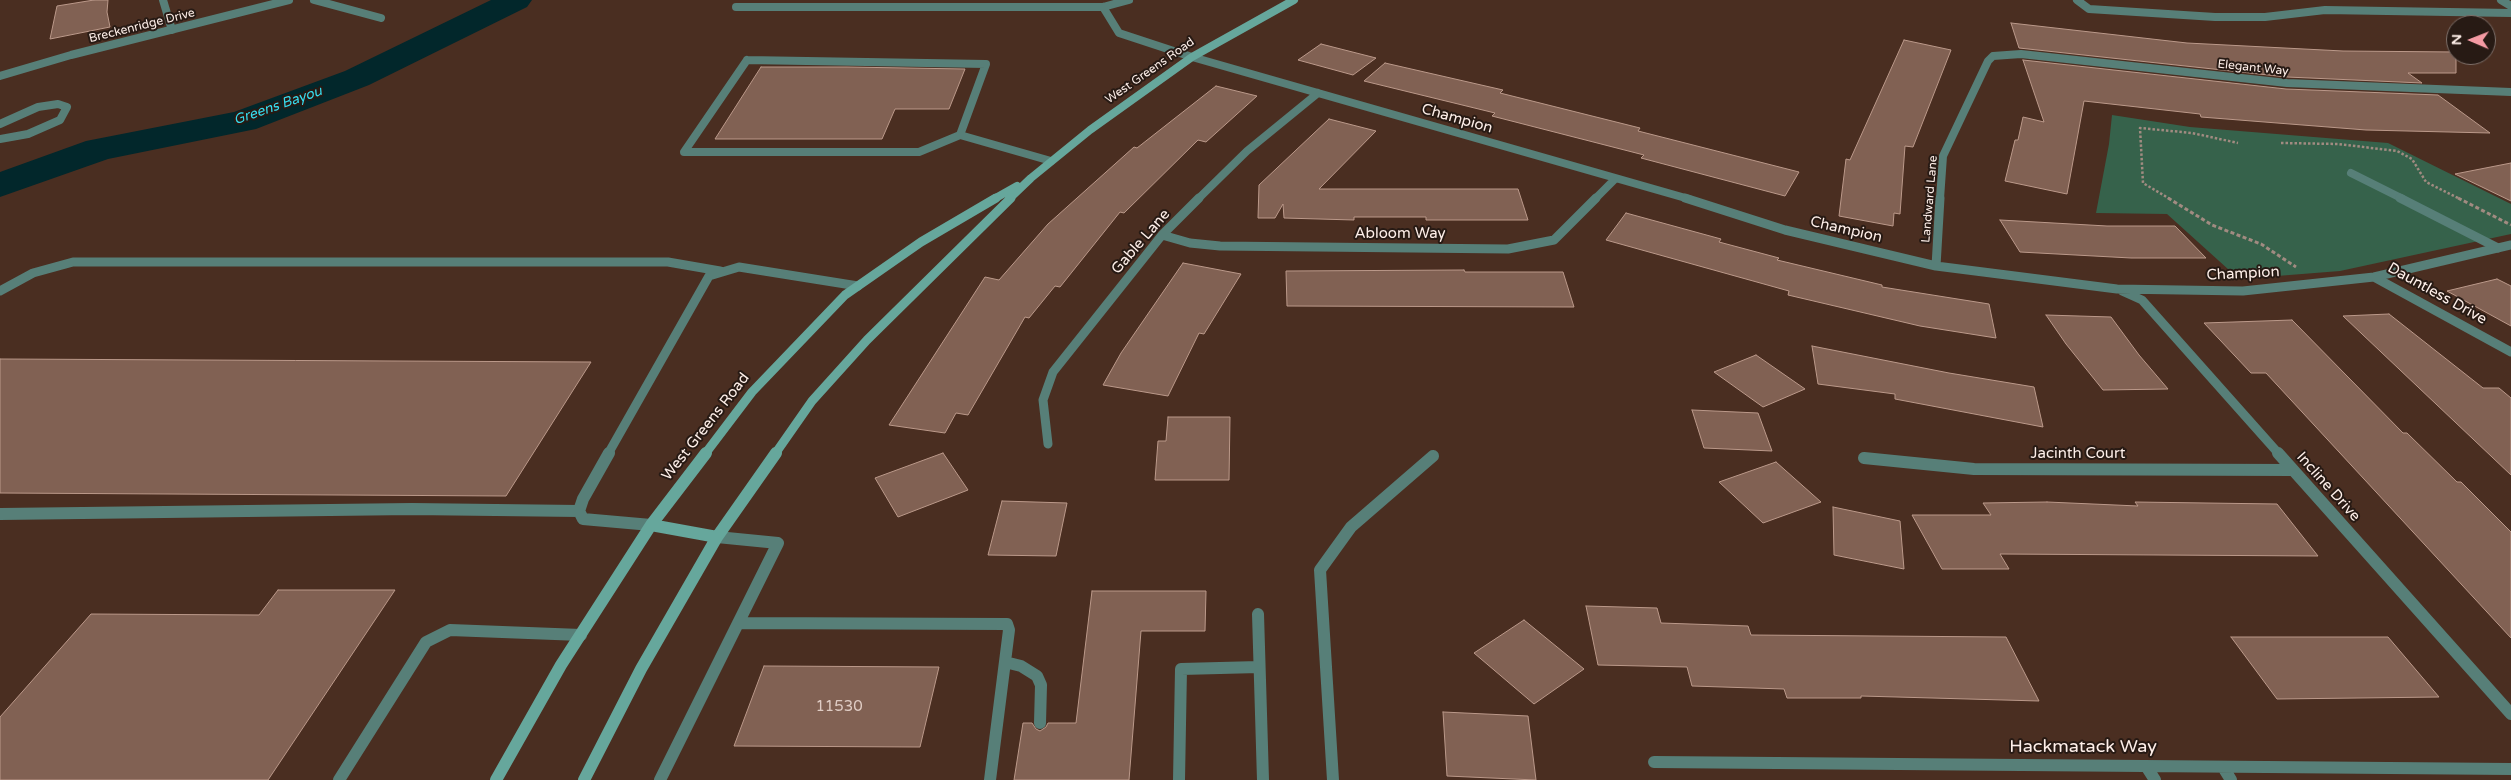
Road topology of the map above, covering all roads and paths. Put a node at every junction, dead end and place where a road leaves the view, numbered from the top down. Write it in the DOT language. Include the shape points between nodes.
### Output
graph roads {
  1 [pos="164,0"];
  2 [pos="290,0"];
  3 [pos="314,0"];
  4 [pos="1129,0"];
  5 [pos="1294,0"];
  6 [pos="2077,0"];
  7 [pos="2501,0"];
  8 [pos="2511,6"];
  9 [pos="736,7"];
  10 [pos="1103,7"];
  11 [pos="2511,13"];
  12 [pos="381,18"];
  13 [pos="172,30"];
  14 [pos="1993,56"];
  15 [pos="1192,58"];
  16 [pos="0,76"];
  17 [pos="2511,92"];
  18 [pos="1318,93"];
  19 [pos="0,124"];
  20 [pos="960,135"];
  21 [pos="0,139"];
  22 [pos="2238,143"];
  23 [pos="2281,143"];
  24 [pos="1051,162"];
  25 [pos="2351,173"];
  26 [pos="1031,178"];
  27 [pos="1614,180"];
  28 [pos="2511,225"];
  29 [pos="1162,235"];
  30 [pos="2511,245"];
  31 [pos="2498,248"];
  32 [pos="1936,266"];
  33 [pos="2298,268"];
  34 [pos="720,271"];
  35 [pos="2374,276"];
  36 [pos="858,286"];
  37 [pos="2117,289"];
  38 [pos="0,291"];
  39 [pos="2511,352"];
  40 [pos="1048,444"];
  41 [pos="1434,456"];
  42 [pos="1864,458"];
  43 [pos="2293,470"];
  44 [pos="579,511"];
  45 [pos="0,514"];
  46 [pos="651,525"];
  47 [pos="717,538"];
  48 [pos="1258,614"];
  49 [pos="738,623"];
  50 [pos="581,635"];
  51 [pos="1005,662"];
  52 [pos="1259,667"];
  53 [pos="2511,714"];
  54 [pos="1040,723"];
  55 [pos="1654,762"];
  56 [pos="2146,766"];
  57 [pos="2222,767"];
  58 [pos="2511,769"];
  59 [pos="339,780"];
  60 [pos="496,780"];
  61 [pos="584,780"];
  62 [pos="660,780"];
  63 [pos="990,780"];
  64 [pos="1178,780"];
  65 [pos="1263,780"];
  66 [pos="1333,780"];
  67 [pos="2155,780"];
  68 [pos="2231,780"];
  1 -- 13 [label="street"];
  2 -- 13 [label="street, Breckenridge Drive"];
  3 -- 12 [label="street"];
  4 -- 10 [label="street"];
  5 -- 15 [label="main road, West Greens Road"];
  6 -- 11 [label="street" via="2089,9 2214,17 2266,17 2325,10"];
  7 -- 8 [label="street"];
  9 -- 10 [label="street"];
  10 -- 15 [label="street, Champion" via="1119,34"];
  13 -- 16 [label="street, Breckenridge Drive"];
  14 -- 17 [label="street, Elegant Way" via="2021,54 2287,83"];
  14 -- 32 [label="street, Landward Lane" via="1943,156"];
  15 -- 18 [label="street, Champion"];
  15 -- 24 [label="main road, West Greens Road" via="1090,130"];
  18 -- 27 [label="street, Champion"];
  18 -- 29 [label="street, Gable Lane" via="1247,151"];
  19 -- 21 [label="street" via="38,107 52,104 67,107 60,120 28,134"];
  20 -- 20 [label="street" via="986,64 747,60 684,152 919,152"];
  20 -- 24 [label="street"];
  22 -- 33 [label="path" via="2192,133 2140,128 2143,183 2212,225 2261,244"];
  23 -- 28 [label="path" via="2338,144 2397,151 2412,159 2426,182"];
  24 -- 26 [label="main road, West Greens Road"];
  25 -- 31 [label="street"];
  26 -- 36 [label="main road, West Greens Road" via="921,242"];
  26 -- 47 [label="main road, West Greens Road" via="867,340 812,401"];
  27 -- 29 [label="street, Abloom Way" via="1554,240 1508,249 1220,246 1190,243"];
  27 -- 32 [label="street, Champion" via="1685,198 1785,230"];
  29 -- 40 [label="street, Gable Lane" via="1053,372 1043,400"];
  30 -- 31 [label="street, Champion"];
  31 -- 35 [label="street, Champion"];
  32 -- 37 [label="street, Champion"];
  34 -- 36 [label="street" via="739,266"];
  34 -- 38 [label="street" via="668,262 73,262 33,274"];
  34 -- 44 [label="street" via="709,276 582,499"];
  35 -- 37 [label="street, Champion" via="2243,291"];
  35 -- 39 [label="street, Dauntless Drive"];
  36 -- 46 [label="main road, West Greens Road" via="845,295 752,392"];
  37 -- 43 [label="street, Incline Drive" via="2142,300"];
  41 -- 66 [label="street" via="1351,527 1320,570"];
  42 -- 43 [label="street, Jacinth Court" via="1974,469"];
  43 -- 53 [label="street, Incline Drive"];
  44 -- 45 [label="street"];
  44 -- 46 [label="street" via="583,520"];
  46 -- 47 [label="main road"];
  46 -- 50 [label="main road, West Greens Road"];
  47 -- 49 [label="street" via="778,543"];
  47 -- 61 [label="main road, West Greens Road" via="641,669"];
  48 -- 52 [label="street"];
  49 -- 51 [label="street" via="1007,624"];
  49 -- 62 [label="street"];
  50 -- 59 [label="street" via="450,630 426,642"];
  50 -- 60 [label="main road, West Greens Road"];
  51 -- 54 [label="street" via="1021,666 1037,676 1041,685"];
  51 -- 63 [label="street"];
  52 -- 64 [label="street" via="1181,669"];
  52 -- 65 [label="street"];
  55 -- 56 [label="street, Hackmatack Way"];
  56 -- 57 [label="street, Hackmatack Way"];
  56 -- 67 [label="street"];
  57 -- 58 [label="street, Hackmatack Way"];
  57 -- 68 [label="street"];
}
